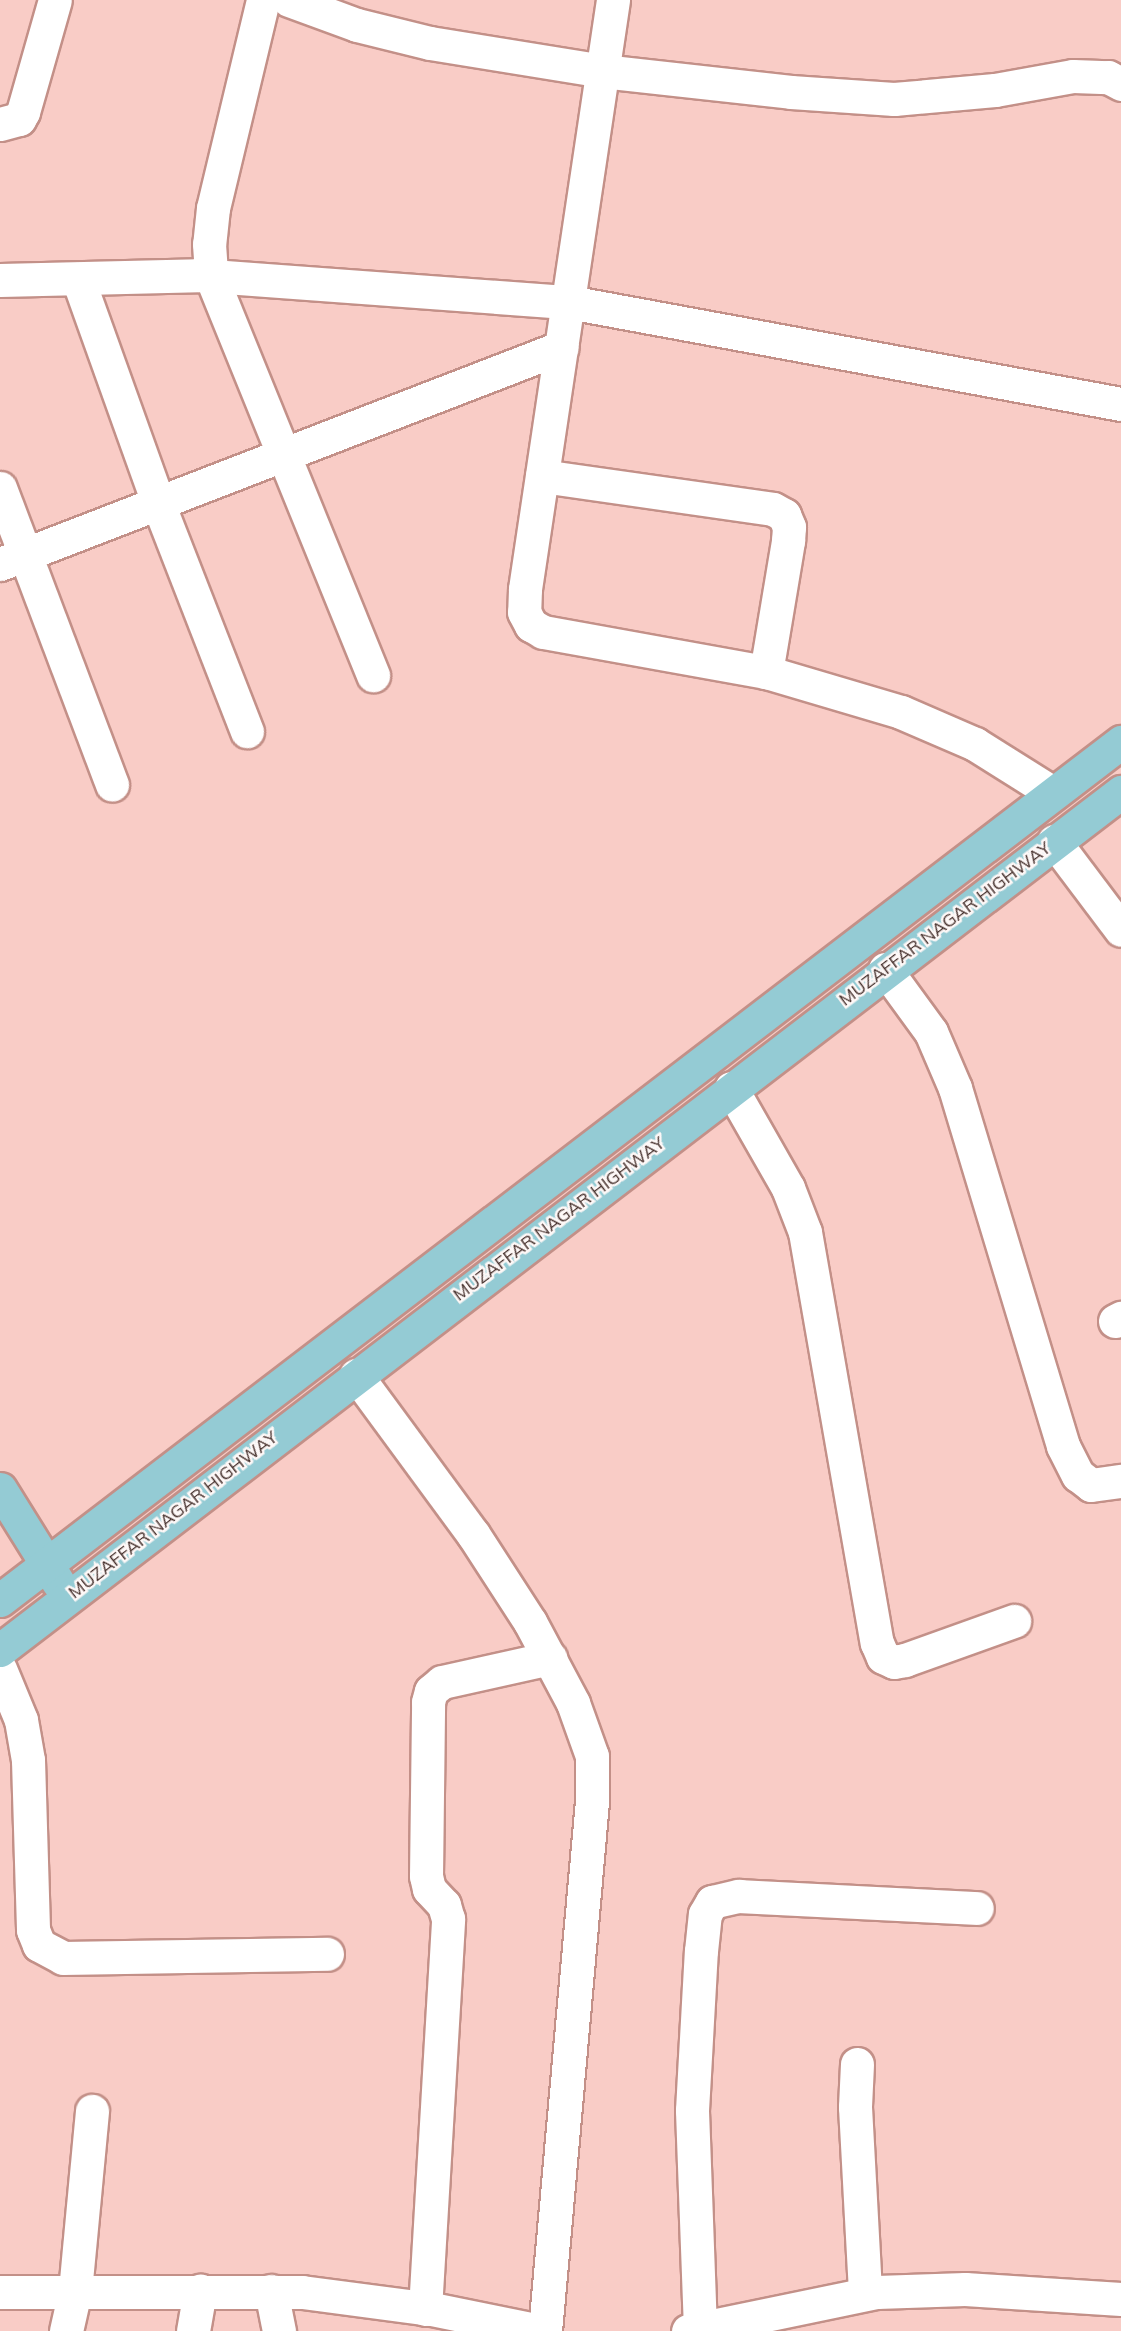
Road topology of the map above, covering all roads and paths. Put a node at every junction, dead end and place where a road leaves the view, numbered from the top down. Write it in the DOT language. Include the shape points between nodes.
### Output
graph roads {
  1 [pos="55,0"];
  2 [pos="263,0"];
  3 [pos="289,0"];
  4 [pos="614,0"];
  5 [pos="602,70"];
  6 [pos="1121,84"];
  7 [pos="0,124"];
  8 [pos="211,276"];
  9 [pos="78,279"];
  10 [pos="0,280"];
  11 [pos="569,302"];
  12 [pos="562,347"];
  13 [pos="1121,404"];
  14 [pos="284,454"];
  15 [pos="543,476"];
  16 [pos="0,488"];
  17 [pos="158,503"];
  18 [pos="13,559"];
  19 [pos="766,672"];
  20 [pos="373,675"];
  21 [pos="247,731"];
  22 [pos="1121,742"];
  23 [pos="112,785"];
  24 [pos="1121,792"];
  25 [pos="1053,793"];
  26 [pos="1054,841"];
  27 [pos="1121,930"];
  28 [pos="885,969"];
  29 [pos="731,1088"];
  30 [pos="356,1375"];
  31 [pos="1121,1481"];
  32 [pos="0,1489"];
  33 [pos="47,1563"];
  34 [pos="68,1596"];
  35 [pos="0,1600"];
  36 [pos="1014,1621"];
  37 [pos="0,1650"];
  38 [pos="550,1658"];
  39 [pos="0,1669"];
  40 [pos="976,1908"];
  41 [pos="327,1954"];
  42 [pos="857,2064"];
  43 [pos="92,2111"];
  44 [pos="75,2291"];
  45 [pos="200,2291"];
  46 [pos="271,2291"];
  47 [pos="0,2292"];
  48 [pos="865,2294"];
  49 [pos="1121,2299"];
  50 [pos="425,2308"];
  51 [pos="694,2330"];
  52 [pos="66,2331"];
  53 [pos="192,2331"];
  54 [pos="279,2331"];
  55 [pos="542,2331"];
  1 -- 7 [label="street" via="23,112 19,119"];
  2 -- 8 [label="street" via="213,208"];
  3 -- 5 [label="street" via="357,25 430,43"];
  4 -- 5 [label="street"];
  5 -- 6 [label="street" via="791,92 894,99 995,90 1073,76 1108,77"];
  5 -- 11 [label="street"];
  8 -- 9 [label="street"];
  8 -- 11 [label="street"];
  8 -- 14 [label="street"];
  9 -- 10 [label="street"];
  9 -- 17 [label="street"];
  11 -- 12 [label="street"];
  11 -- 13 [label="street"];
  12 -- 14 [label="street"];
  12 -- 15 [label="street"];
  14 -- 17 [label="street"];
  14 -- 20 [label="street"];
  15 -- 19 [label="street" via="525,589 524,612 531,626 543,632"];
  15 -- 19 [label="street" via="773,509 784,515 789,527 788,541"];
  16 -- 18 [label="street"];
  17 -- 18 [label="street"];
  17 -- 21 [label="street"];
  18 -- 23 [label="street"];
  19 -- 25 [label="street" via="900,712 975,744"];
  22 -- 25 [label="main road, MUZAFFAR NAGAR HIGHWAY"];
  24 -- 26 [label="main road, MUZAFFAR NAGAR HIGHWAY"];
  25 -- 33 [label="main road, MUZAFFAR NAGAR HIGHWAY"];
  26 -- 27 [label="street"];
  26 -- 28 [label="main road, MUZAFFAR NAGAR HIGHWAY"];
  28 -- 29 [label="main road, MUZAFFAR NAGAR HIGHWAY"];
  28 -- 31 [label="street" via="931,1032 955,1088 1063,1446 1078,1475 1091,1485"];
  29 -- 30 [label="main road, MUZAFFAR NAGAR HIGHWAY"];
  29 -- 36 [label="street" via="788,1188 805,1232 877,1643 883,1657 894,1662 905,1660"];
  30 -- 34 [label="main road, MUZAFFAR NAGAR HIGHWAY"];
  30 -- 38 [label="street" via="474,1534"];
  32 -- 33 [label="main road"];
  33 -- 34 [label="main road"];
  33 -- 35 [label="main road, MUZAFFAR NAGAR HIGHWAY"];
  34 -- 37 [label="main road, MUZAFFAR NAGAR HIGHWAY"];
  38 -- 50 [label="street" via="442,1682 432,1691 428,1702 426,1876 429,1889 444,1905 448,1919"];
  38 -- 55 [label="street" via="573,1703 592,1756 592,1779"];
  39 -- 41 [label="street" via="21,1720 28,1760 33,1930 39,1945 63,1958"];
  40 -- 51 [label="street" via="739,1896 712,1902 705,1914 701,1951 692,2110"];
  42 -- 48 [label="street" via="855,2107"];
  43 -- 44 [label="street"];
  44 -- 45 [label="street"];
  44 -- 47 [label="street"];
  44 -- 52 [label="street"];
  45 -- 46 [label="street"];
  45 -- 53 [label="street"];
  46 -- 50 [label="street"];
  46 -- 54 [label="street"];
  48 -- 49 [label="street" via="965,2289"];
  48 -- 51 [label="street"];
  50 -- 55 [label="street"];
}
